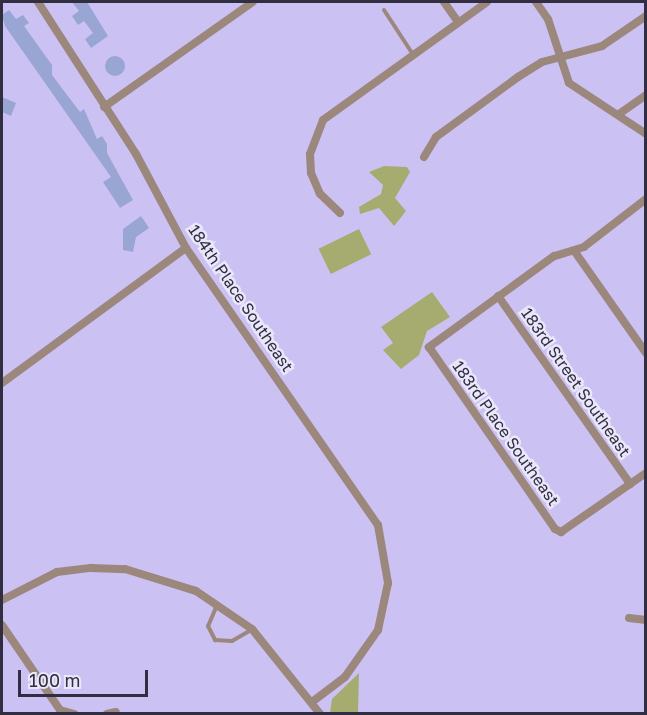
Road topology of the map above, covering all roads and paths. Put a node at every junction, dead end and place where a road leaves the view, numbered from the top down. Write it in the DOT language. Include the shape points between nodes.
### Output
graph roads {
  1 [pos="38,2"];
  2 [pos="253,2"];
  3 [pos="444,2"];
  4 [pos="487,2"];
  5 [pos="536,2"];
  6 [pos="384,10"];
  7 [pos="645,16"];
  8 [pos="458,22"];
  9 [pos="413,54"];
  10 [pos="558,58"];
  11 [pos="645,95"];
  12 [pos="104,107"];
  13 [pos="619,114"];
  14 [pos="645,134"];
  15 [pos="424,158"];
  16 [pos="645,198"];
  17 [pos="340,213"];
  18 [pos="186,248"];
  19 [pos="575,252"];
  20 [pos="498,296"];
  21 [pos="645,353"];
  22 [pos="2,383"];
  23 [pos="645,473"];
  24 [pos="630,484"];
  25 [pos="2,600"];
  26 [pos="218,605"];
  27 [pos="629,618"];
  28 [pos="645,621"];
  29 [pos="2,625"];
  30 [pos="252,629"];
  31 [pos="312,702"];
  32 [pos="74,714"];
  33 [pos="320,714"];
  1 -- 12 [label="street, 184th Place Southeast"];
  2 -- 12 [label="street"];
  3 -- 8 [label="street"];
  4 -- 8 [label="street"];
  5 -- 10 [label="street" via="548,19"];
  6 -- 9 [label="lane"];
  7 -- 10 [label="street" via="602,46"];
  8 -- 9 [label="street"];
  9 -- 17 [label="street" via="336,109 315,137 311,172 320,194"];
  10 -- 13 [label="street" via="569,83 584,97"];
  10 -- 15 [label="street" via="518,77 436,137"];
  11 -- 13 [label="street"];
  12 -- 18 [label="street, 184th Place Southeast" via="136,154"];
  13 -- 14 [label="street"];
  16 -- 19 [label="street"];
  18 -- 22 [label="street"];
  18 -- 31 [label="street, 184th Place Southeast" via="360,493 378,525 388,583 378,630 365,653"];
  19 -- 20 [label="street" via="554,256"];
  19 -- 21 [label="street"];
  20 -- 24 [label="street, 183rd Street Southeast"];
  20 -- 24 [label="street, 183rd Place Southeast" via="429,347 561,532"];
  23 -- 24 [label="street"];
  25 -- 26 [label="street" via="57,572 125,569"];
  26 -- 30 [label="street"];
  26 -- 30 [label="lane" via="208,626 215,640 232,641"];
  27 -- 28 [label="street"];
  29 -- 32 [label="street" via="60,710"];
  30 -- 31 [label="street"];
  31 -- 33 [label="street"];
}
